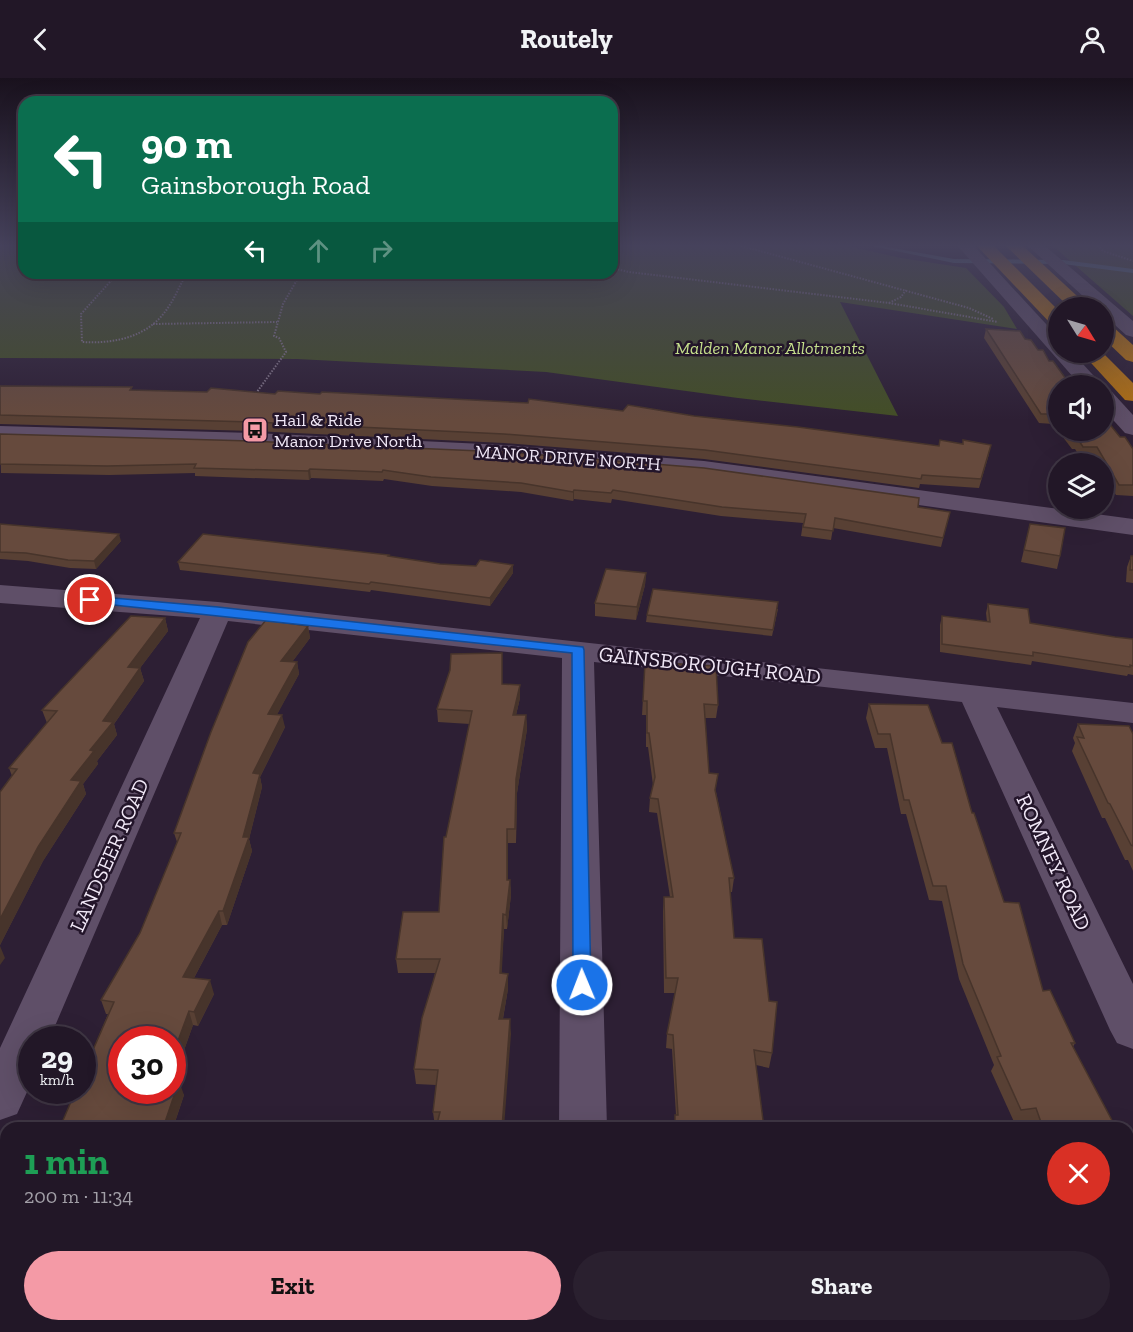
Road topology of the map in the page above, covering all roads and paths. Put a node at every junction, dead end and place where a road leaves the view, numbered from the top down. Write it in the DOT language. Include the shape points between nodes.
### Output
graph roads {
  1 [pos="90,304"];
  2 [pos="170,304"];
  3 [pos="283,304"];
  4 [pos="892,304"];
  5 [pos="953,304"];
  6 [pos="1019,304"];
  7 [pos="1102,304"];
  8 [pos="277,322"];
  9 [pos="152,324"];
  10 [pos="1133,331"];
  11 [pos="1048,337"];
  12 [pos="1114,338"];
  13 [pos="1133,356"];
  14 [pos="1071,363"];
  15 [pos="1101,363"];
  16 [pos="1083,375"];
  17 [pos="1133,395"];
  18 [pos="1114,408"];
  19 [pos="1133,428"];
  20 [pos="0,433"];
  21 [pos="221,439"];
  22 [pos="1133,527"];
  23 [pos="0,594"];
  24 [pos="218,611"];
  25 [pos="578,650"];
  26 [pos="975,694"];
  27 [pos="1133,713"];
  28 [pos="1133,1030"];
  29 [pos="0,1099"];
  30 [pos="583,1122"];
  1 -- 9 [label="path" via="81,314 82,342 120,342"];
  2 -- 9 [label="path"];
  3 -- 8 [label="path"];
  4 -- 5 [label="path" via="998,322"];
  6 -- 11 [label="street"];
  7 -- 10 [label="street"];
  8 -- 9 [label="path"];
  8 -- 21 [label="path" via="274,336 286,352"];
  12 -- 13 [label="highway"];
  14 -- 16 [label="street"];
  15 -- 17 [label="highway"];
  18 -- 19 [label="street"];
  20 -- 21 [label="street, MANOR DRIVE NORTH"];
  21 -- 22 [label="street, MANOR DRIVE NORTH" via="504,452 704,468"];
  23 -- 24 [label="street, GAINSBOROUGH ROAD"];
  24 -- 25 [label="street, GAINSBOROUGH ROAD"];
  24 -- 29 [label="street, LANDSEER ROAD"];
  25 -- 26 [label="street, GAINSBOROUGH ROAD"];
  25 -- 30 [label="street"];
  26 -- 27 [label="street, GAINSBOROUGH ROAD"];
  26 -- 28 [label="street, ROMNEY ROAD"];
}
